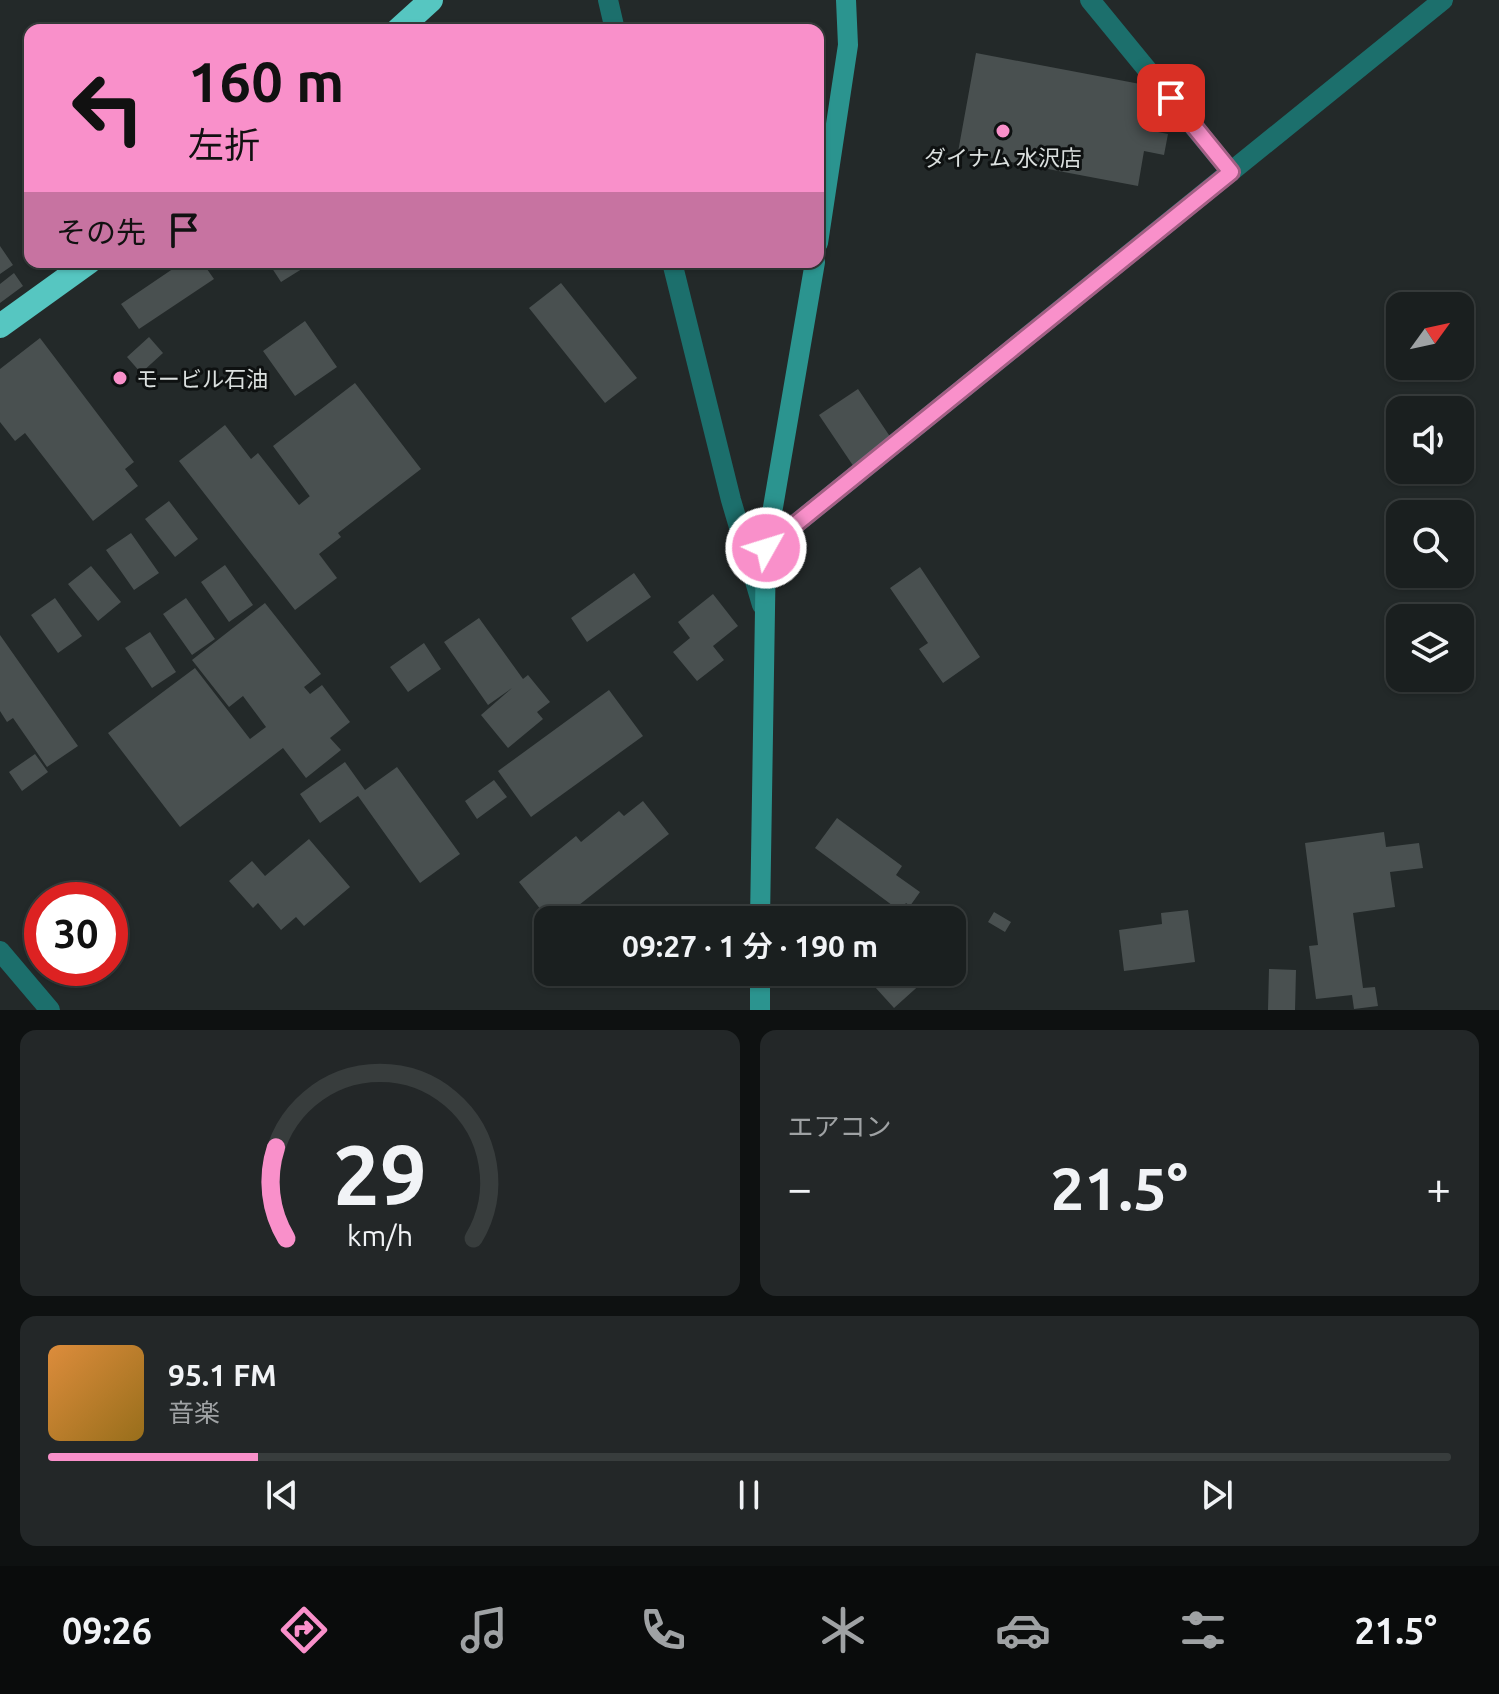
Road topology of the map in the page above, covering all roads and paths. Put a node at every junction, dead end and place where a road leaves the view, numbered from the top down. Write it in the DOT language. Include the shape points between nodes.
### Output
graph roads {
  1 [pos="431,0"];
  2 [pos="608,0"];
  3 [pos="846,0"];
  4 [pos="1090,0"];
  5 [pos="1443,0"];
  6 [pos="405,24"];
  7 [pos="614,24"];
  8 [pos="1231,172"];
  9 [pos="824,203"];
  10 [pos="81,268"];
  11 [pos="673,268"];
  12 [pos="814,268"];
  13 [pos="0,326"];
  14 [pos="766,548"];
  15 [pos="762,605"];
  16 [pos="760,906"];
  17 [pos="0,951"];
  18 [pos="760,986"];
  19 [pos="50,1010"];
  20 [pos="760,1010"];
  1 -- 6 [label="highway"];
  2 -- 7 [label="street"];
  3 -- 9 [label="street" via="848,45"];
  4 -- 8 [label="street"];
  5 -- 8 [label="street"];
  8 -- 14 [label="street"];
  10 -- 13 [label="highway"];
  11 -- 15 [label="street"];
  12 -- 14 [label="street"];
  14 -- 15 [label="street"];
  15 -- 16 [label="street"];
  17 -- 19 [label="street"];
  18 -- 20 [label="street"];
}
